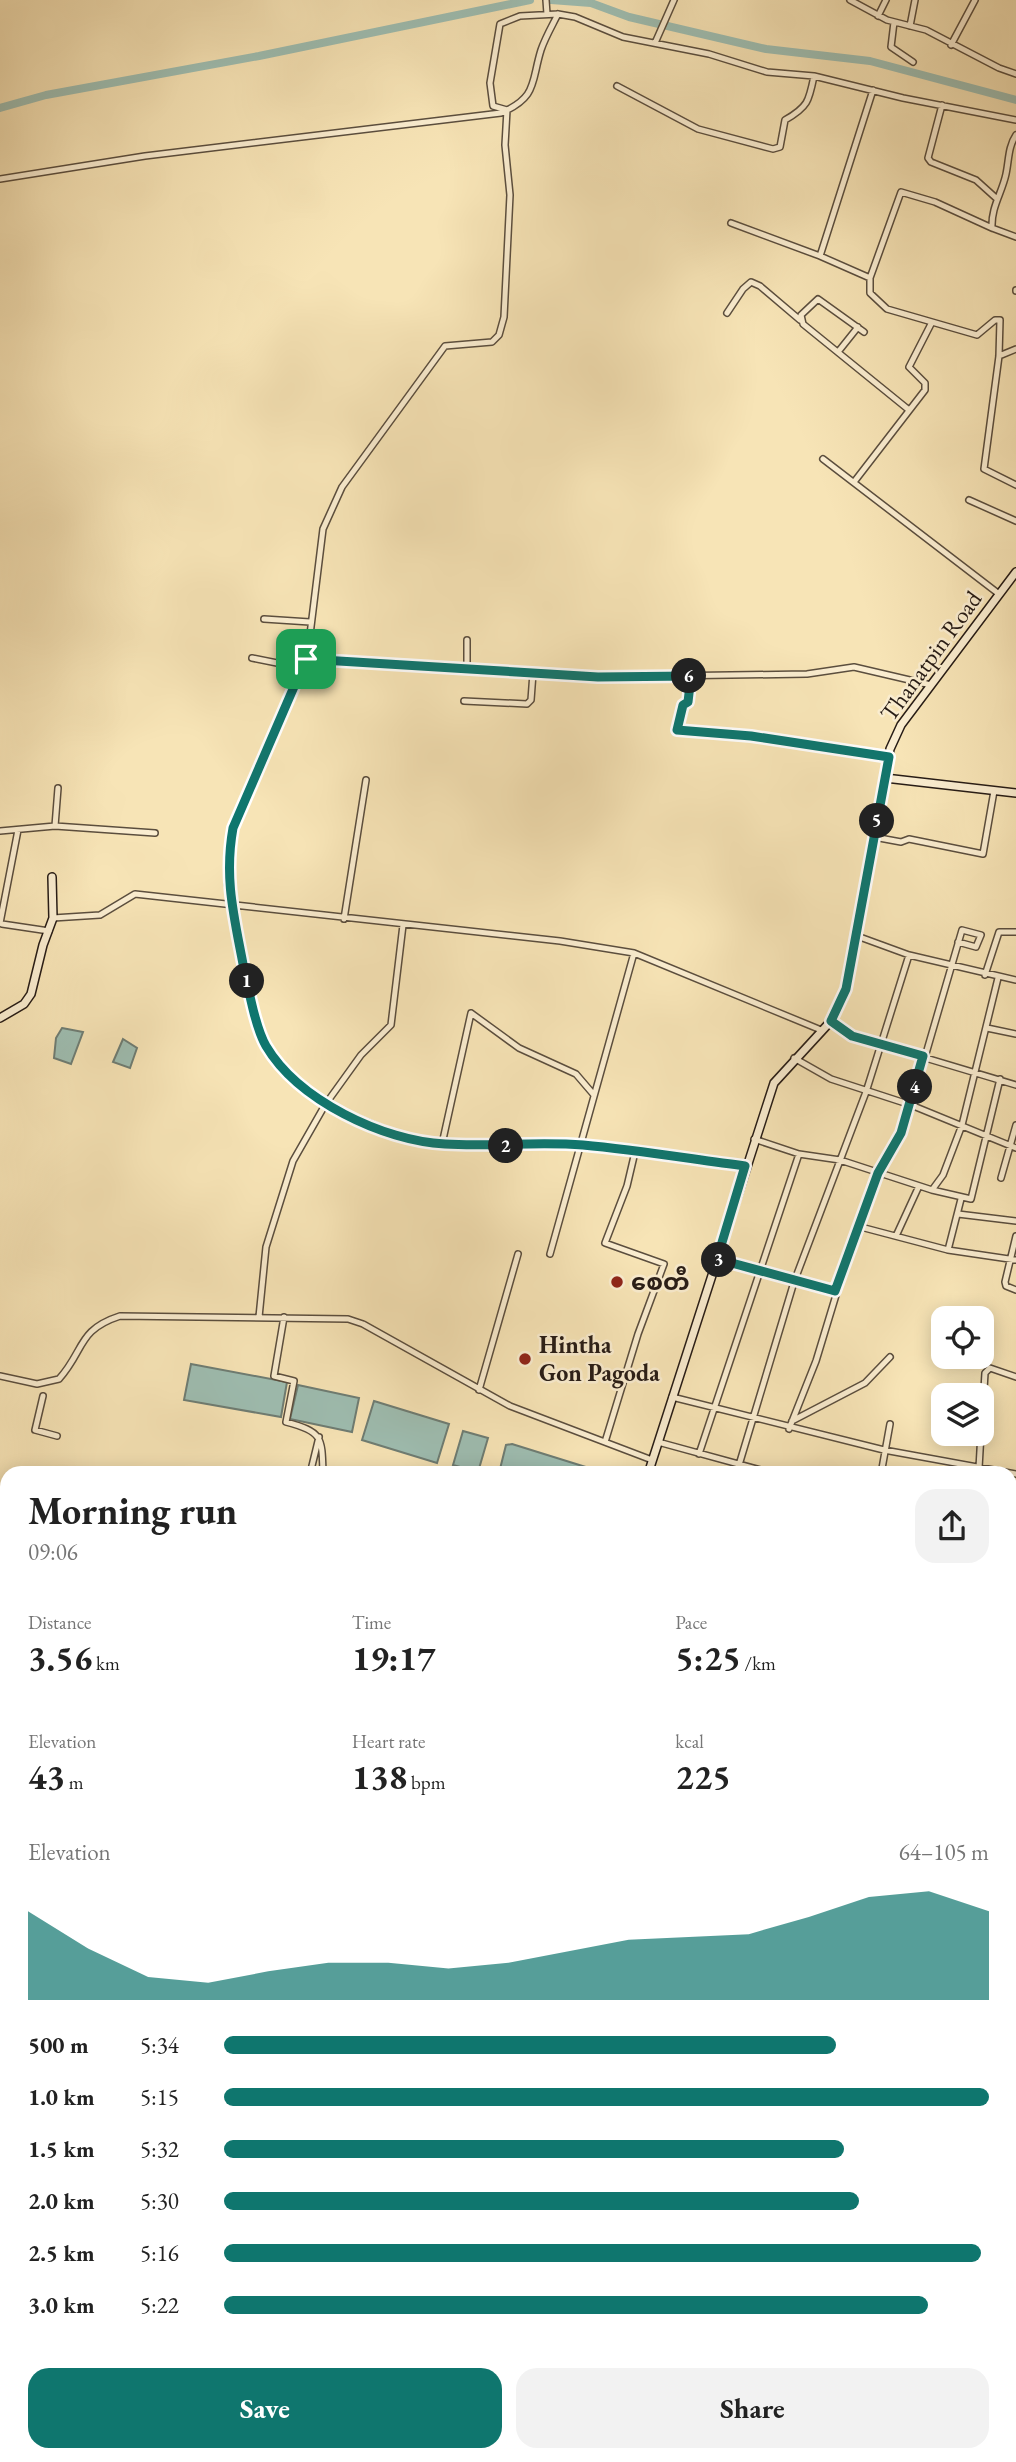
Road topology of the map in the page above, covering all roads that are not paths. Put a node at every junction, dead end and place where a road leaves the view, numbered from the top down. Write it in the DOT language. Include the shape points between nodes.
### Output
graph roads {
  1 [pos="547,0"];
  2 [pos="674,0"];
  3 [pos="850,0"];
  4 [pos="886,0"];
  5 [pos="915,0"];
  6 [pos="966,0"];
  7 [pos="974,1"];
  8 [pos="547,14"];
  9 [pos="558,14"];
  10 [pos="878,16"];
  11 [pos="894,22"];
  12 [pos="911,26"];
  13 [pos="654,43"];
  14 [pos="951,45"];
  15 [pos="913,62"];
  16 [pos="1016,74"];
  17 [pos="814,76"];
  18 [pos="617,86"];
  19 [pos="873,90"];
  20 [pos="942,105"];
  21 [pos="507,110"];
  22 [pos="1016,120"];
  23 [pos="1016,135"];
  24 [pos="0,179"];
  25 [pos="996,198"];
  26 [pos="731,223"];
  27 [pos="992,228"];
  28 [pos="1016,237"];
  29 [pos="820,256"];
  30 [pos="870,278"];
  31 [pos="727,313"];
  32 [pos="800,320"];
  33 [pos="931,324"];
  34 [pos="858,327"];
  35 [pos="864,332"];
  36 [pos="1016,349"];
  37 [pos="838,352"];
  38 [pos="999,356"];
  39 [pos="909,410"];
  40 [pos="823,459"];
  41 [pos="853,482"];
  42 [pos="1016,485"];
  43 [pos="969,500"];
  44 [pos="1016,521"];
  45 [pos="1016,572"];
  46 [pos="999,594"];
  47 [pos="264,619"];
  48 [pos="310,622"];
  49 [pos="467,640"];
  50 [pos="252,657"];
  51 [pos="306,659"];
  52 [pos="302,668"];
  53 [pos="467,670"];
  54 [pos="533,673"];
  55 [pos="691,676"];
  56 [pos="931,685"];
  57 [pos="464,701"];
  58 [pos="889,757"];
  59 [pos="885,778"];
  60 [pos="366,780"];
  61 [pos="58,788"];
  62 [pos="994,791"];
  63 [pos="1016,793"];
  64 [pos="55,826"];
  65 [pos="18,830"];
  66 [pos="0,831"];
  67 [pos="155,833"];
  68 [pos="874,836"];
  69 [pos="52,877"];
  70 [pos="232,906"];
  71 [pos="53,918"];
  72 [pos="344,919"];
  73 [pos="1,924"];
  74 [pos="403,925"];
  75 [pos="49,931"];
  76 [pos="1016,932"];
  77 [pos="857,936"];
  78 [pos="958,942"];
  79 [pos="634,953"];
  80 [pos="909,955"];
  81 [pos="950,967"];
  82 [pos="985,975"];
  83 [pos="998,978"];
  84 [pos="1016,980"];
  85 [pos="0,1018"];
  86 [pos="831,1021"];
  87 [pos="987,1028"];
  88 [pos="821,1030"];
  89 [pos="1016,1034"];
  90 [pos="880,1043"];
  91 [pos="923,1056"];
  92 [pos="794,1058"];
  93 [pos="973,1070"];
  94 [pos="1000,1079"];
  95 [pos="1016,1085"];
  96 [pos="866,1092"];
  97 [pos="594,1096"];
  98 [pos="325,1105"];
  99 [pos="911,1105"];
  100 [pos="962,1125"];
  101 [pos="1016,1125"];
  102 [pos="986,1136"];
  103 [pos="754,1139"];
  104 [pos="442,1144"];
  105 [pos="580,1145"];
  106 [pos="1013,1148"];
  107 [pos="635,1152"];
  108 [pos="799,1154"];
  109 [pos="840,1160"];
  110 [pos="745,1166"];
  111 [pos="878,1173"];
  112 [pos="1001,1178"];
  113 [pos="919,1186"];
  114 [pos="932,1191"];
  115 [pos="961,1199"];
  116 [pos="958,1214"];
  117 [pos="1016,1221"];
  118 [pos="857,1226"];
  119 [pos="896,1236"];
  120 [pos="1016,1236"];
  121 [pos="948,1251"];
  122 [pos="517,1254"];
  123 [pos="550,1254"];
  124 [pos="717,1259"];
  125 [pos="1013,1259"];
  126 [pos="758,1270"];
  127 [pos="794,1282"];
  128 [pos="1016,1290"];
  129 [pos="835,1291"];
  130 [pos="259,1317"];
  131 [pos="284,1317"];
  132 [pos="890,1357"];
  133 [pos="0,1376"];
  134 [pos="1016,1377"];
  135 [pos="984,1383"];
  136 [pos="38,1384"];
  137 [pos="479,1390"];
  138 [pos="672,1397"];
  139 [pos="714,1407"];
  140 [pos="751,1418"];
  141 [pos="792,1421"];
  142 [pos="890,1424"];
  143 [pos="789,1429"];
  144 [pos="57,1436"];
  145 [pos="318,1437"];
  146 [pos="605,1442"];
  147 [pos="658,1442"];
  148 [pos="980,1446"];
  149 [pos="884,1450"];
  150 [pos="699,1454"];
  151 [pos="652,1460"];
  152 [pos="739,1465"];
  153 [pos="312,1466"];
  154 [pos="323,1466"];
  155 [pos="650,1466"];
  156 [pos="743,1466"];
  157 [pos="882,1466"];
  158 [pos="968,1466"];
  159 [pos="979,1466"];
  1 -- 8 [label="street"];
  2 -- 13 [label="street"];
  3 -- 10 [label="street"];
  4 -- 10 [label="street"];
  5 -- 12 [label="street"];
  6 -- 7 [label="street"];
  7 -- 14 [label="street"];
  8 -- 9 [label="street"];
  8 -- 21 [label="street" via="520,16 500,24 490,83 493,106"];
  9 -- 13 [label="street"];
  9 -- 21 [label="street" via="541,49 534,85"];
  10 -- 11 [label="street"];
  11 -- 12 [label="street"];
  11 -- 15 [label="street" via="891,47"];
  12 -- 14 [label="street"];
  13 -- 17 [label="street" via="767,72"];
  14 -- 16 [label="street"];
  17 -- 18 [label="street" via="806,104 785,120 780,147 773,149 698,129"];
  17 -- 19 [label="street"];
  19 -- 20 [label="street"];
  19 -- 29 [label="street"];
  20 -- 22 [label="street"];
  20 -- 25 [label="street" via="928,158 976,180"];
  21 -- 24 [label="street"];
  21 -- 48 [label="street" via="510,195 504,317 499,335 492,342 445,345 342,487 323,529"];
  23 -- 25 [label="street"];
  25 -- 27 [label="street"];
  26 -- 29 [label="street"];
  27 -- 28 [label="street"];
  27 -- 30 [label="street" via="901,192"];
  29 -- 30 [label="street"];
  30 -- 33 [label="street" via="870,293 887,309"];
  31 -- 32 [label="street" via="751,282"];
  32 -- 34 [label="street" via="816,298"];
  32 -- 37 [label="street"];
  33 -- 38 [label="street" via="977,335 1000,320"];
  33 -- 39 [label="street" via="909,370 926,386"];
  34 -- 35 [label="street"];
  34 -- 37 [label="street"];
  36 -- 38 [label="street"];
  37 -- 39 [label="street"];
  38 -- 42 [label="street" via="984,468"];
  39 -- 41 [label="street"];
  40 -- 41 [label="street"];
  41 -- 46 [label="street"];
  43 -- 44 [label="street"];
  45 -- 46 [label="main road, Thanatpin Road"];
  46 -- 56 [label="main road, Thanatpin Road"];
  47 -- 48 [label="street"];
  48 -- 51 [label="street"];
  49 -- 53 [label="street"];
  50 -- 52 [label="street"];
  51 -- 52 [label="street"];
  51 -- 53 [label="street"];
  52 -- 70 [label="street" via="233,828 228,882"];
  53 -- 54 [label="street"];
  54 -- 55 [label="street"];
  54 -- 57 [label="street" via="527,704"];
  55 -- 56 [label="street" via="807,674 854,667"];
  55 -- 58 [label="street" via="688,702 683,705 677,730"];
  56 -- 58 [label="main road, Thanatpin Road" via="901,725"];
  58 -- 59 [label="main road, Thanatpin Road"];
  59 -- 62 [label="main road"];
  59 -- 68 [label="main road, Thanatpin Road"];
  60 -- 72 [label="street"];
  61 -- 64 [label="street"];
  62 -- 63 [label="main road"];
  62 -- 68 [label="street" via="983,854"];
  64 -- 65 [label="street"];
  64 -- 67 [label="street"];
  65 -- 66 [label="street"];
  65 -- 73 [label="street"];
  68 -- 77 [label="main road, Thanatpin Road"];
  69 -- 71 [label="main road"];
  70 -- 71 [label="street" via="135,894 100,915"];
  70 -- 72 [label="street"];
  70 -- 98 [label="street" via="265,1044 285,1070"];
  71 -- 75 [label="main road"];
  72 -- 74 [label="street"];
  73 -- 75 [label="street"];
  74 -- 79 [label="street"];
  74 -- 98 [label="street" via="391,1025 361,1055"];
  75 -- 85 [label="main road" via="31,995"];
  76 -- 82 [label="street" via="999,932"];
  77 -- 80 [label="street"];
  77 -- 86 [label="main road, Thanatpin Road" via="846,989"];
  78 -- 81 [label="street"];
  79 -- 88 [label="street"];
  79 -- 97 [label="street"];
  80 -- 81 [label="street"];
  80 -- 90 [label="street"];
  81 -- 82 [label="street"];
  81 -- 91 [label="street"];
  82 -- 83 [label="street"];
  83 -- 84 [label="street"];
  83 -- 87 [label="street"];
  86 -- 88 [label="main road, Thanatpin Road"];
  86 -- 90 [label="street" via="844,1032"];
  87 -- 89 [label="street"];
  87 -- 93 [label="street"];
  88 -- 92 [label="main road, Thanatpin Road"];
  90 -- 91 [label="street"];
  90 -- 96 [label="street"];
  91 -- 93 [label="street"];
  91 -- 99 [label="street"];
  92 -- 96 [label="street"];
  92 -- 103 [label="main road, Thanatpin Road" via="774,1083"];
  93 -- 94 [label="street"];
  93 -- 100 [label="street"];
  94 -- 95 [label="street"];
  94 -- 102 [label="street"];
  96 -- 99 [label="street"];
  96 -- 109 [label="street"];
  97 -- 104 [label="street" via="576,1074 519,1048 471,1013"];
  97 -- 105 [label="street"];
  98 -- 104 [label="street" via="406,1138"];
  98 -- 130 [label="street" via="293,1161 270,1235"];
  99 -- 100 [label="street"];
  99 -- 111 [label="street"];
  100 -- 102 [label="street"];
  100 -- 114 [label="street"];
  101 -- 106 [label="street"];
  102 -- 106 [label="street"];
  102 -- 115 [label="street" via="972,1198"];
  103 -- 108 [label="street"];
  103 -- 110 [label="main road, Thanatpin Road"];
  104 -- 105 [label="street"];
  105 -- 107 [label="street"];
  105 -- 123 [label="street"];
  106 -- 112 [label="street"];
  107 -- 110 [label="street"];
  107 -- 146 [label="street" via="605,1243 664,1264"];
  108 -- 109 [label="street"];
  108 -- 126 [label="street"];
  109 -- 111 [label="street"];
  109 -- 127 [label="street"];
  110 -- 124 [label="main road, Thanatpin Road"];
  111 -- 113 [label="street"];
  111 -- 118 [label="street"];
  113 -- 114 [label="street"];
  113 -- 119 [label="street"];
  114 -- 115 [label="street"];
  115 -- 116 [label="street"];
  116 -- 117 [label="street"];
  116 -- 121 [label="street"];
  118 -- 119 [label="street"];
  118 -- 129 [label="street"];
  119 -- 121 [label="street"];
  120 -- 125 [label="street"];
  121 -- 125 [label="street"];
  122 -- 137 [label="street"];
  124 -- 126 [label="street"];
  124 -- 138 [label="main road, Thanatpin Road"];
  125 -- 128 [label="street" via="1005,1282"];
  126 -- 127 [label="street"];
  126 -- 139 [label="street"];
  127 -- 129 [label="street"];
  127 -- 140 [label="street"];
  129 -- 141 [label="street" via="816,1361"];
  130 -- 131 [label="street"];
  130 -- 136 [label="street" via="120,1316 98,1323 86,1335 59,1379"];
  131 -- 137 [label="street" via="348,1319 363,1324"];
  131 -- 145 [label="street" via="274,1376 294,1381 286,1422 312,1429"];
  132 -- 141 [label="street" via="865,1383"];
  133 -- 136 [label="street"];
  134 -- 135 [label="street" via="990,1368"];
  136 -- 144 [label="street" via="44,1397 35,1430"];
  137 -- 146 [label="street"];
  138 -- 139 [label="street"];
  138 -- 147 [label="main road, Thanatpin Road"];
  139 -- 140 [label="street"];
  139 -- 150 [label="street"];
  140 -- 143 [label="street"];
  140 -- 152 [label="street"];
  141 -- 143 [label="street"];
  142 -- 149 [label="street"];
  143 -- 149 [label="street"];
  145 -- 153 [label="street"];
  145 -- 154 [label="street"];
  146 -- 151 [label="street"];
  147 -- 150 [label="street"];
  147 -- 151 [label="main road, Thanatpin Road"];
  148 -- 159 [label="street"];
  149 -- 157 [label="street"];
  149 -- 158 [label="street"];
  150 -- 152 [label="street"];
  151 -- 155 [label="main road, Thanatpin Road"];
  152 -- 156 [label="street"];
}
